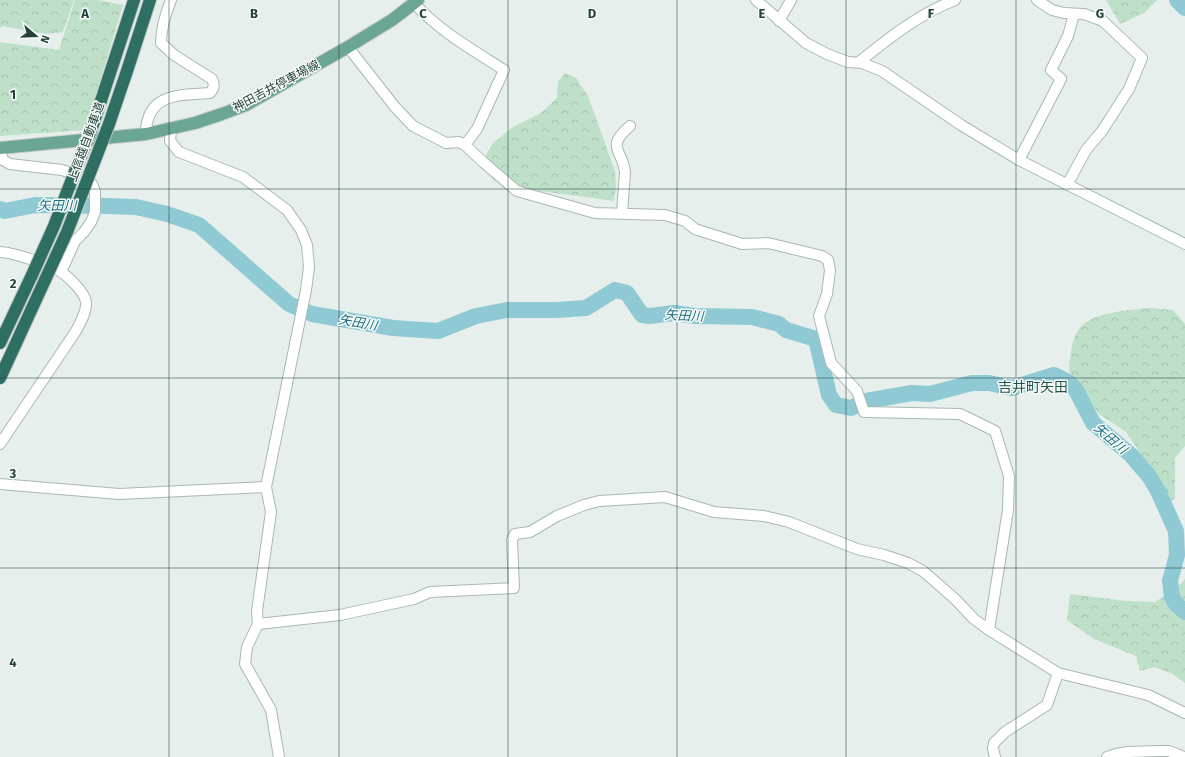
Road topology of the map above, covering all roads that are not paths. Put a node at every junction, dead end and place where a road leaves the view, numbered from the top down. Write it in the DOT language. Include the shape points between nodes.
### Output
graph roads {
  1 [pos="134,0"];
  2 [pos="150,0"];
  3 [pos="171,0"];
  4 [pos="756,0"];
  5 [pos="791,0"];
  6 [pos="955,0"];
  7 [pos="1037,0"];
  8 [pos="416,2"];
  9 [pos="1074,14"];
  10 [pos="779,20"];
  11 [pos="348,47"];
  12 [pos="859,62"];
  13 [pos="630,126"];
  14 [pos="171,129"];
  15 [pos="146,134"];
  16 [pos="465,145"];
  17 [pos="0,150"];
  18 [pos="1019,160"];
  19 [pos="1067,185"];
  20 [pos="622,213"];
  21 [pos="1185,244"];
  22 [pos="0,252"];
  23 [pos="61,272"];
  24 [pos="0,343"];
  25 [pos="0,378"];
  26 [pos="0,444"];
  27 [pos="0,484"];
  28 [pos="266,487"];
  29 [pos="258,624"];
  30 [pos="988,630"];
  31 [pos="1058,673"];
  32 [pos="1185,713"];
  33 [pos="279,757"];
  34 [pos="995,757"];
  35 [pos="1107,757"];
  36 [pos="1184,757"];
  1 -- 24 [label="highway, 上信越自動車道, bridge" via="94,122 54,226"];
  2 -- 25 [label="highway, 上信越自動車道, bridge" via="127,71 72,218"];
  3 -- 15 [label="street" via="164,17 161,44 212,79 214,88 210,93 175,96 157,104 147,122"];
  4 -- 10 [label="street"];
  5 -- 10 [label="street"];
  6 -- 12 [label="street" via="919,18"];
  7 -- 9 [label="street" via="1052,10"];
  8 -- 11 [label="main road, 神田吉井停車場線"];
  8 -- 16 [label="street" via="429,19 504,70 477,129"];
  9 -- 18 [label="street" via="1068,36 1051,70 1061,79"];
  9 -- 19 [label="street" via="1084,14 1103,21 1142,58 1129,89 1102,131 1086,150"];
  10 -- 12 [label="street" via="806,43 848,62"];
  11 -- 14 [label="main road, 神田吉井停車場線" via="246,105"];
  11 -- 16 [label="street" via="413,126 446,143 459,142"];
  12 -- 18 [label="street" via="882,71 961,125"];
  13 -- 20 [label="street" via="618,136 616,148 625,172"];
  14 -- 15 [label="main road, 神田吉井停車場線"];
  14 -- 28 [label="street" via="170,141 179,152 243,177 287,210 301,230 307,245 309,267 306,290"];
  15 -- 17 [label="main road, 神田吉井停車場線"];
  16 -- 20 [label="street" via="517,191 595,213"];
  17 -- 23 [label="street" via="3,160 10,164 62,170 86,178 92,184 95,191 95,212 91,222 75,241"];
  18 -- 19 [label="street"];
  19 -- 21 [label="street"];
  20 -- 30 [label="street" via="665,215 685,221 695,229 742,244 768,243 822,256 828,260 830,270 827,294 819,316 831,363 857,391 864,412 960,414 995,431 1009,476 1008,510"];
  22 -- 23 [label="street" via="18,255"];
  23 -- 26 [label="street" via="80,290 86,301 85,311 76,331"];
  27 -- 28 [label="street" via="120,494"];
  28 -- 29 [label="street" via="271,512 257,611"];
  29 -- 30 [label="street" via="340,615 414,599 430,592 514,588 512,540 515,534 530,532 557,516 599,501 665,497 714,512 764,516 789,522 857,549 908,563 923,571"];
  29 -- 33 [label="street" via="247,647 245,664 271,710"];
  30 -- 31 [label="street"];
  31 -- 32 [label="street" via="1148,695"];
  31 -- 34 [label="street" via="1047,705 1005,732 994,743"];
  35 -- 36 [label="street" via="1128,752 1169,751"];
}
